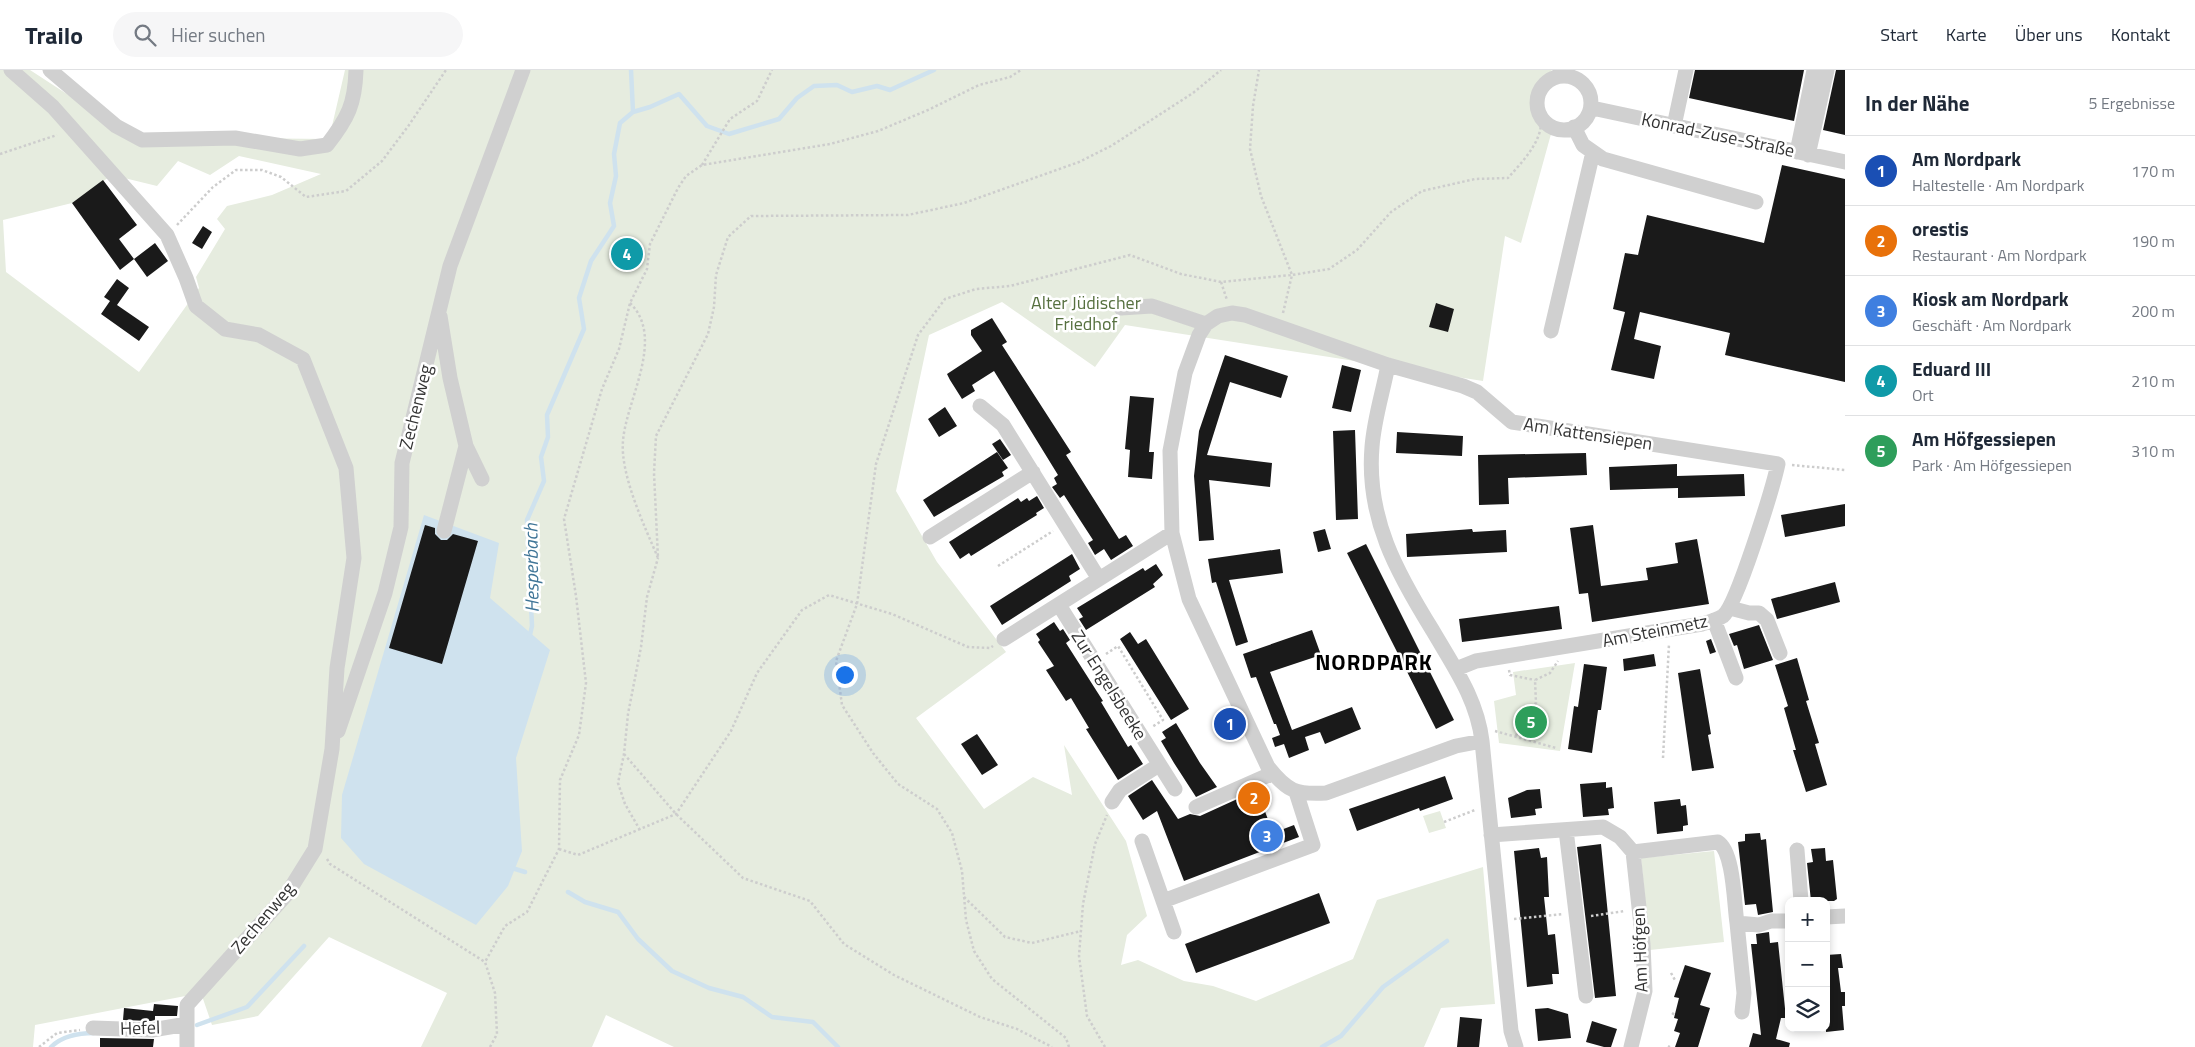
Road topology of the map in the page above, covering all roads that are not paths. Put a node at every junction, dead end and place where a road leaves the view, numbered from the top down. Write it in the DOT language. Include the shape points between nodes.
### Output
graph roads {
  1 [pos="11,70"];
  2 [pos="50,70"];
  3 [pos="356,70"];
  4 [pos="523,70"];
  5 [pos="1686,70"];
  6 [pos="1814,70"];
  7 [pos="1827,70"];
  8 [pos="1552,75"];
  9 [pos="1592,108"];
  10 [pos="1674,126"];
  11 [pos="1574,127"];
  12 [pos="1593,152"];
  13 [pos="1803,153"];
  14 [pos="1845,162"];
  15 [pos="1756,202"];
  16 [pos="1121,308"];
  17 [pos="439,309"];
  18 [pos="1206,324"];
  19 [pos="1551,331"];
  20 [pos="1388,365"];
  21 [pos="980,406"];
  22 [pos="466,446"];
  23 [pos="1778,464"];
  24 [pos="1033,472"];
  25 [pos="482,480"];
  26 [pos="444,531"];
  27 [pos="1172,533"];
  28 [pos="930,537"];
  29 [pos="1099,579"];
  30 [pos="1059,605"];
  31 [pos="1730,608"];
  32 [pos="1714,620"];
  33 [pos="1004,639"];
  34 [pos="1780,653"];
  35 [pos="1456,669"];
  36 [pos="1736,678"];
  37 [pos="1482,741"];
  38 [pos="332,749"];
  39 [pos="1159,765"];
  40 [pos="1271,770"];
  41 [pos="1176,789"];
  42 [pos="1296,792"];
  43 [pos="1112,802"];
  44 [pos="1196,807"];
  45 [pos="1566,830"];
  46 [pos="1491,835"];
  47 [pos="1142,841"];
  48 [pos="1797,850"];
  49 [pos="1633,852"];
  50 [pos="1801,897"];
  51 [pos="1163,901"];
  52 [pos="1845,916"];
  53 [pos="1830,917"];
  54 [pos="1785,921"];
  55 [pos="1736,923"];
  56 [pos="1174,932"];
  57 [pos="1586,996"];
  58 [pos="1742,1012"];
  59 [pos="187,1024"];
  60 [pos="93,1028"];
  61 [pos="187,1047"];
  62 [pos="1516,1047"];
  63 [pos="1631,1047"];
  1 -- 38 [label="street, Zechenweg" via="52,107 167,235 196,306 225,329 259,335 303,359 346,468 354,558 337,668"];
  2 -- 3 [label="street" via="116,126 142,140 235,138 300,149 327,144 345,123 355,91"];
  4 -- 17 [label="street, Zechenweg" via="450,266"];
  5 -- 10 [label="street"];
  6 -- 13 [label="street"];
  7 -- 13 [label="street"];
  8 -- 9 [label="street" via="1570,76 1588,87"];
  8 -- 11 [label="street" via="1537,98 1541,119 1559,130"];
  9 -- 10 [label="street, Konrad-Zuse-Straße"];
  9 -- 11 [label="street" via="1580,126"];
  10 -- 13 [label="street, Konrad-Zuse-Straße"];
  11 -- 12 [label="street" via="1583,146"];
  12 -- 15 [label="street" via="1603,159"];
  12 -- 19 [label="street"];
  13 -- 14 [label="street, Konrad-Zuse-Straße"];
  16 -- 18 [label="street" via="1152,306"];
  17 -- 22 [label="street" via="450,378"];
  17 -- 38 [label="street, Zechenweg" via="402,462 401,527 385,593"];
  18 -- 20 [label="street, Am Kattensiepen" via="1218,316 1245,315"];
  18 -- 27 [label="street" via="1185,373 1170,451"];
  20 -- 23 [label="street, Am Kattensiepen" via="1477,392 1512,422"];
  20 -- 35 [label="street" via="1372,449 1375,509 1392,558"];
  21 -- 24 [label="street" via="1003,425"];
  22 -- 25 [label="street"];
  22 -- 26 [label="street"];
  23 -- 31 [label="street, Am Steinmetz"];
  24 -- 28 [label="street"];
  24 -- 29 [label="street"];
  27 -- 29 [label="street"];
  27 -- 40 [label="street" via="1189,599"];
  29 -- 30 [label="street"];
  30 -- 33 [label="street"];
  30 -- 39 [label="street, Zur Engelsbeeke"];
  31 -- 32 [label="street, Am Steinmetz" via="1724,616"];
  31 -- 34 [label="street" via="1759,613 1767,620"];
  32 -- 35 [label="street, Am Steinmetz" via="1476,661"];
  32 -- 36 [label="street"];
  35 -- 37 [label="street" via="1475,707"];
  37 -- 42 [label="street" via="1456,746 1326,793"];
  37 -- 46 [label="street"];
  38 -- 59 [label="street, Zechenweg" via="315,849 287,894 187,1005"];
  39 -- 41 [label="street, Zur Engelsbeeke"];
  39 -- 43 [label="street" via="1120,790"];
  40 -- 42 [label="street"];
  40 -- 44 [label="street"];
  42 -- 51 [label="street" via="1313,845"];
  45 -- 46 [label="street"];
  45 -- 49 [label="street" via="1603,827 1620,837"];
  45 -- 57 [label="street"];
  46 -- 62 [label="street" via="1511,1031"];
  47 -- 51 [label="street"];
  48 -- 50 [label="street"];
  49 -- 55 [label="street" via="1718,842 1724,846 1729,859"];
  49 -- 63 [label="street, Am Höfgen" via="1639,910 1647,935 1644,991"];
  51 -- 56 [label="street"];
  52 -- 53 [label="street"];
  54 -- 55 [label="street" via="1759,925"];
  55 -- 58 [label="street" via="1744,993"];
  59 -- 60 [label="street, Hefel" via="152,1030"];
  59 -- 61 [label="street, Zechenweg"];
}
